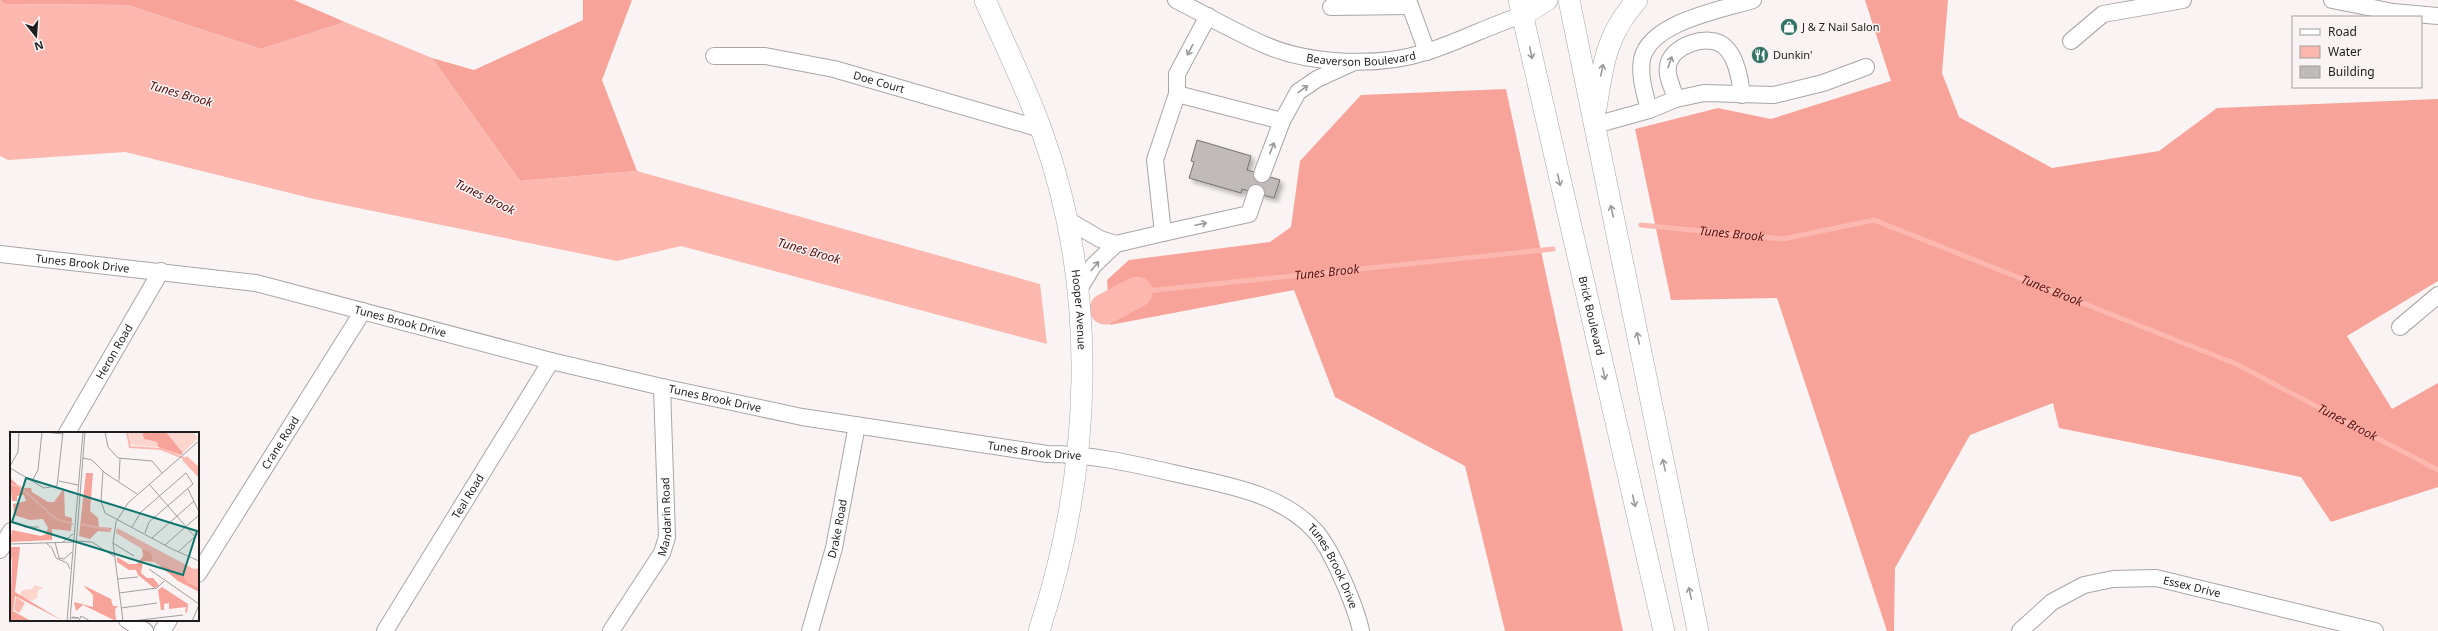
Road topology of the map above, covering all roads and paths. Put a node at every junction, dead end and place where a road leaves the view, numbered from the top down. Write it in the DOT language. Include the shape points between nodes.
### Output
graph roads {
  1 [pos="985,0"];
  2 [pos="1176,0"];
  3 [pos="1547,0"];
  4 [pos="1569,0"];
  5 [pos="1637,0"];
  6 [pos="1753,0"];
  7 [pos="2183,0"];
  8 [pos="2332,0"];
  9 [pos="1409,3"];
  10 [pos="1332,7"];
  11 [pos="1521,7"];
  12 [pos="1208,16"];
  13 [pos="2438,16"];
  14 [pos="1683,22"];
  15 [pos="2071,41"];
  16 [pos="1693,44"];
  17 [pos="1426,52"];
  18 [pos="714,56"];
  19 [pos="1355,62"];
  20 [pos="1866,67"];
  21 [pos="1177,94"];
  22 [pos="1742,95"];
  23 [pos="1676,99"];
  24 [pos="1649,110"];
  25 [pos="1282,122"];
  26 [pos="1595,124"];
  27 [pos="1041,130"];
  28 [pos="1262,174"];
  29 [pos="1256,193"];
  30 [pos="1066,219"];
  31 [pos="1163,233"];
  32 [pos="1116,244"];
  33 [pos="0,254"];
  34 [pos="161,271"];
  35 [pos="1078,291"];
  36 [pos="2438,295"];
  37 [pos="363,311"];
  38 [pos="2400,327"];
  39 [pos="551,361"];
  40 [pos="662,387"];
  41 [pos="857,425"];
  42 [pos="69,432"];
  43 [pos="1078,454"];
  44 [pos="199,572"];
  45 [pos="129,621"];
  46 [pos="168,621"];
  47 [pos="2339,627"];
  48 [pos="145,631"];
  49 [pos="162,631"];
  50 [pos="385,631"];
  51 [pos="611,631"];
  52 [pos="810,631"];
  53 [pos="1039,631"];
  54 [pos="1361,631"];
  55 [pos="1664,631"];
  56 [pos="1698,631"];
  57 [pos="2020,631"];
  58 [pos="2375,631"];
  1 -- 27 [label="main road, Hooper Avenue"];
  2 -- 12 [label="street, Beaverson Boulevard"];
  3 -- 11 [label="main road, Beaverson Boulevard"];
  4 -- 26 [label="main road"];
  26 -- 5 [label="main road, one-way" via="1602,71 1611,38"];
  6 -- 14 [label="street"];
  7 -- 15 [label="street" via="2103,14"];
  8 -- 13 [label="street" via="2392,12"];
  9 -- 10 [label="street"];
  9 -- 17 [label="street"];
  11 -- 17 [label="street, Beaverson Boulevard"];
  11 -- 55 [label="main road, Brick Boulevard, one-way" via="1565,208"];
  12 -- 19 [label="street, Beaverson Boulevard" via="1266,46 1317,59"];
  12 -- 21 [label="street, one-way" via="1177,74"];
  14 -- 16 [label="street"];
  14 -- 24 [label="street" via="1668,28 1649,43 1642,58 1641,74"];
  16 -- 22 [label="street" via="1704,40 1716,41 1725,46 1736,67"];
  23 -- 16 [label="street, one-way" via="1668,66 1672,56"];
  17 -- 19 [label="street, Beaverson Boulevard" via="1388,61"];
  18 -- 27 [label="street, Doe Court" via="765,56 834,69"];
  25 -- 19 [label="street, one-way" via="1298,92 1317,79"];
  20 -- 22 [label="street" via="1800,90 1774,95"];
  21 -- 25 [label="street"];
  21 -- 31 [label="street" via="1155,160"];
  22 -- 23 [label="street" via="1704,93"];
  23 -- 24 [label="street"];
  24 -- 26 [label="street"];
  28 -- 25 [label="street, one-way"];
  56 -- 26 [label="main road, one-way"];
  27 -- 30 [label="main road, Hooper Avenue"];
  31 -- 29 [label="street, one-way" via="1249,214"];
  30 -- 32 [label="street" via="1100,239"];
  30 -- 35 [label="main road, Hooper Avenue"];
  31 -- 32 [label="street"];
  35 -- 32 [label="street, one-way" via="1093,266"];
  33 -- 34 [label="street, Tunes Brook Drive"];
  34 -- 37 [label="street, Tunes Brook Drive" via="256,283"];
  34 -- 42 [label="street, Heron Road"];
  35 -- 43 [label="main road, Hooper Avenue" via="1082,367 1082,417"];
  36 -- 38 [label="street"];
  37 -- 39 [label="street, Tunes Brook Drive"];
  37 -- 44 [label="street, Crane Road"];
  39 -- 40 [label="street, Tunes Brook Drive"];
  39 -- 50 [label="street, Teal Road"];
  40 -- 41 [label="street, Tunes Brook Drive" via="802,417"];
  40 -- 51 [label="street, Mandarin Road" via="667,537 662,553"];
  41 -- 43 [label="street, Tunes Brook Drive" via="1047,454"];
  41 -- 52 [label="street, Drake Road" via="834,548"];
  43 -- 53 [label="main road, Hooper Avenue" via="1068,520 1054,585"];
  43 -- 54 [label="street, Tunes Brook Drive" via="1108,458 1222,484 1263,497 1293,512 1316,532 1333,558"];
  45 -- 48 [label="street"];
  46 -- 49 [label="street"];
  47 -- 57 [label="street, Essex Drive" via="2156,578 2113,579 2084,585 2052,602"];
  47 -- 58 [label="street, Essex Drive"];
}
